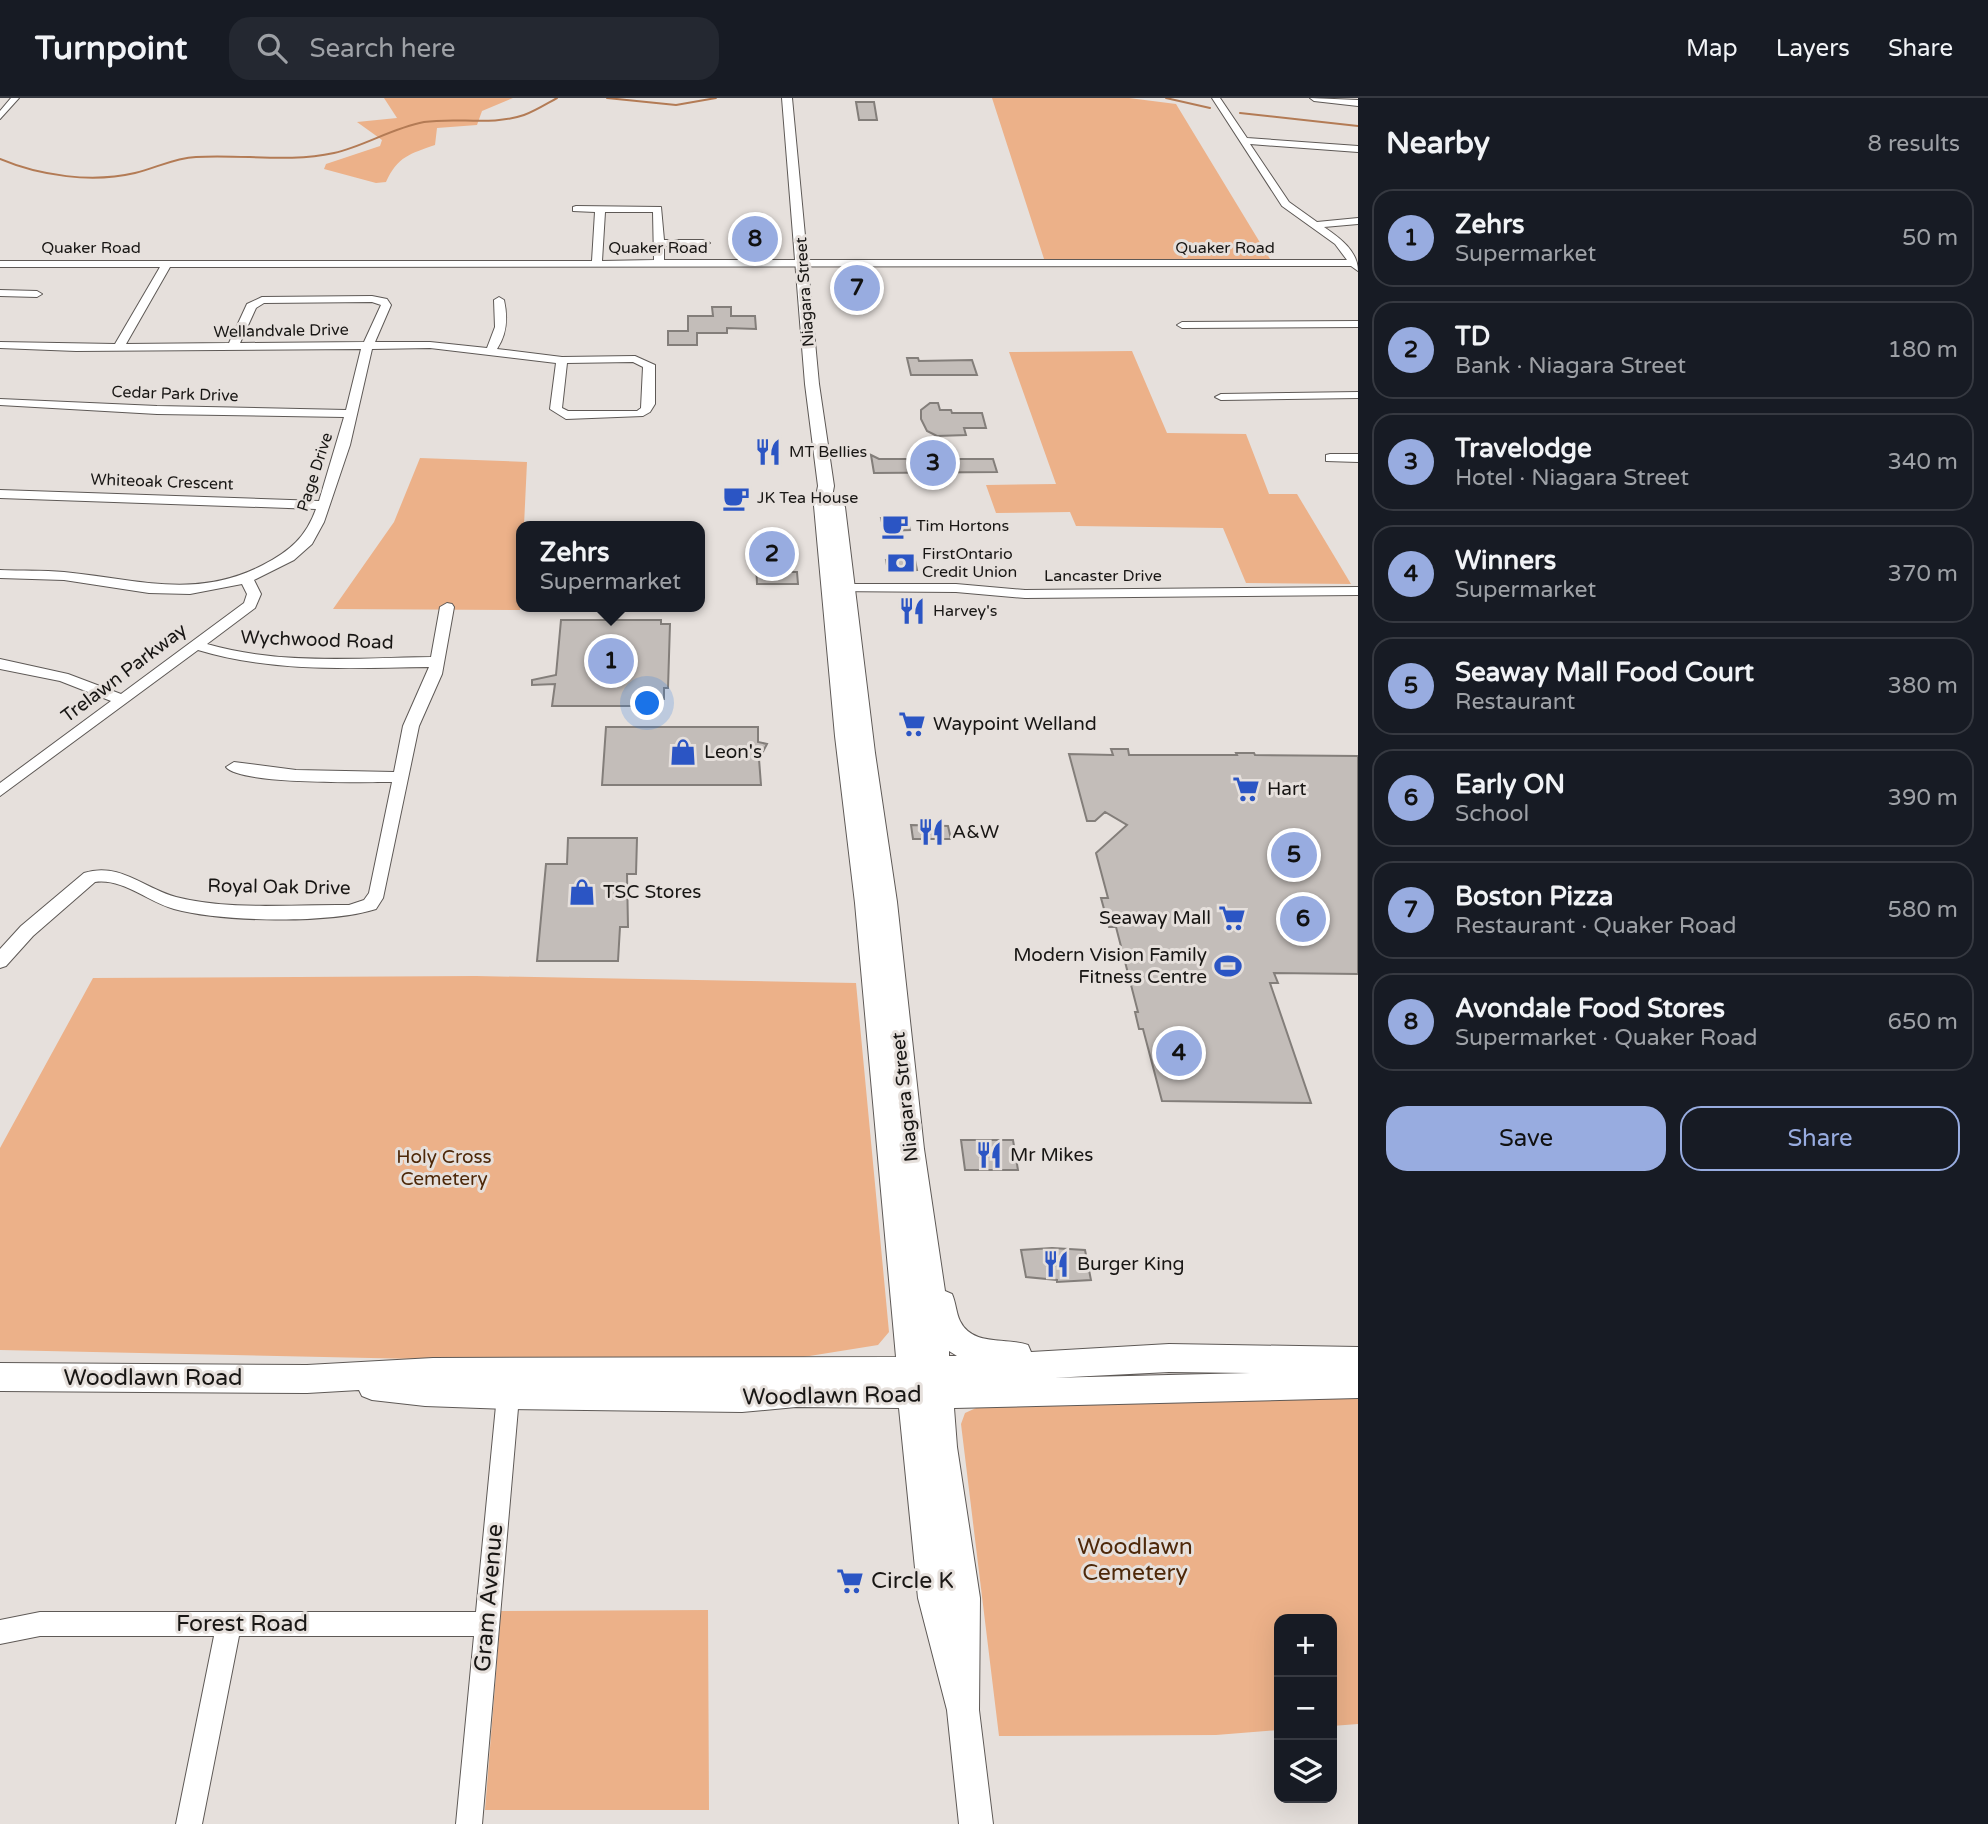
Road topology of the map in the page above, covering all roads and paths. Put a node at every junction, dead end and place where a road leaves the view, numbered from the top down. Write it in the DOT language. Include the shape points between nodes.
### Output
graph roads {
  1 [pos="15,98"];
  2 [pos="787,98"];
  3 [pos="1216,98"];
  4 [pos="1314,98"];
  5 [pos="1358,103"];
  6 [pos="0,116"];
  7 [pos="1245,141"];
  8 [pos="1358,149"];
  9 [pos="576,209"];
  10 [pos="600,209"];
  11 [pos="1358,221"];
  12 [pos="1313,225"];
  13 [pos="659,243"];
  14 [pos="705,243"];
  15 [pos="167,263"];
  16 [pos="0,264"];
  17 [pos="597,264"];
  18 [pos="659,264"];
  19 [pos="803,264"];
  20 [pos="1357,265"];
  21 [pos="0,293"];
  22 [pos="37,294"];
  23 [pos="499,300"];
  24 [pos="1358,324"];
  25 [pos="1182,325"];
  26 [pos="0,345"];
  27 [pos="368,345"];
  28 [pos="119,347"];
  29 [pos="233,347"];
  30 [pos="490,351"];
  31 [pos="562,360"];
  32 [pos="1358,395"];
  33 [pos="1221,397"];
  34 [pos="0,402"];
  35 [pos="350,414"];
  36 [pos="1330,458"];
  37 [pos="1358,458"];
  38 [pos="0,494"];
  39 [pos="323,505"];
  40 [pos="0,574"];
  41 [pos="246,579"];
  42 [pos="839,588"];
  43 [pos="1358,591"];
  44 [pos="447,607"];
  45 [pos="197,645"];
  46 [pos="437,662"];
  47 [pos="0,664"];
  48 [pos="123,700"];
  49 [pos="234,767"];
  50 [pos="400,777"];
  51 [pos="1,790"];
  52 [pos="0,961"];
  53 [pos="926,1243"];
  54 [pos="1358,1360"];
  55 [pos="1115,1362"];
  56 [pos="0,1377"];
  57 [pos="307,1379"];
  58 [pos="924,1382"];
  59 [pos="509,1383"];
  60 [pos="1358,1384"];
  61 [pos="229,1624"];
  62 [pos="486,1624"];
  63 [pos="0,1632"];
  64 [pos="189,1824"];
  65 [pos="469,1824"];
  66 [pos="976,1824"];
  1 -- 6 [label="street"];
  2 -- 19 [label="main road, Niagara Street"];
  3 -- 7 [label="street"];
  4 -- 5 [label="street"];
  7 -- 8 [label="street"];
  7 -- 12 [label="street" via="1285,204"];
  9 -- 10 [label="street"];
  10 -- 13 [label="street" via="658,209"];
  10 -- 17 [label="street"];
  11 -- 12 [label="street"];
  12 -- 20 [label="street" via="1342,245"];
  13 -- 14 [label="street"];
  13 -- 18 [label="street"];
  15 -- 16 [label="street, Quaker Road"];
  15 -- 17 [label="street, Quaker Road"];
  15 -- 28 [label="street"];
  17 -- 18 [label="street, Quaker Road"];
  18 -- 19 [label="street, Quaker Road"];
  19 -- 20 [label="street, Quaker Road"];
  19 -- 42 [label="main road, Niagara Street" via="826,486 822,506"];
  21 -- 22 [label="street"];
  23 -- 30 [label="street" via="502,316"];
  24 -- 25 [label="street"];
  26 -- 28 [label="street, Wellandvale Drive"];
  27 -- 29 [label="street, Wellandvale Drive"];
  27 -- 29 [label="street, Page Drive" via="385,312 383,301 282,299 251,306"];
  27 -- 30 [label="street, Wellandvale Drive"];
  27 -- 35 [label="street, Page Drive"];
  28 -- 29 [label="street, Wellandvale Drive"];
  30 -- 31 [label="street, Wellandvale Drive"];
  31 -- 31 [label="street, Wellandvale Drive" via="556,409 566,415 646,411 649,365 644,360"];
  32 -- 33 [label="street"];
  34 -- 35 [label="street, Cedar Park Drive"];
  35 -- 39 [label="street, Page Drive"];
  36 -- 37 [label="street"];
  38 -- 39 [label="street, Whiteoak Crescent"];
  39 -- 41 [label="street, Page Drive" via="302,546"];
  40 -- 41 [label="street, Page Drive" via="73,576 169,590"];
  41 -- 45 [label="street, Trelawn Parkway" via="254,594 250,604"];
  42 -- 43 [label="street, Lancaster Drive" via="956,588 1025,594"];
  42 -- 53 [label="main road, Niagara Street" via="886,902 911,1149"];
  42 -- 58 [label="main road, Niagara Street" via="845,736"];
  44 -- 46 [label="street, Royal Oak Drive"];
  45 -- 46 [label="street, Wychwood Road" via="249,660"];
  45 -- 48 [label="street, Trelawn Parkway"];
  46 -- 50 [label="street, Royal Oak Drive" via="411,726"];
  47 -- 48 [label="street" via="63,677"];
  48 -- 51 [label="street, Trelawn Parkway"];
  49 -- 50 [label="street" via="309,776"];
  50 -- 52 [label="street, Royal Oak Drive" via="377,894 370,905 349,911 211,910 171,902 117,876 98,875 42,917"];
  53 -- 55 [label="main road" via="946,1322 965,1347 987,1354"];
  53 -- 58 [label="main road, Niagara Street" via="935,1314"];
  54 -- 55 [label="main road, Woodlawn Road"];
  55 -- 58 [label="main road, Woodlawn Road" via="985,1370"];
  56 -- 57 [label="main road, Woodlawn Road"];
  57 -- 59 [label="main road, Woodlawn Road" via="425,1392"];
  58 -- 59 [label="main road, Woodlawn Road" via="742,1398"];
  58 -- 60 [label="main road, Woodlawn Road"];
  58 -- 66 [label="main road, Niagara Street" via="934,1598 963,1710"];
  59 -- 62 [label="street, Gram Avenue"];
  61 -- 62 [label="street, Forest Road"];
  61 -- 63 [label="street, Forest Road" via="40,1624"];
  61 -- 64 [label="street"];
  62 -- 65 [label="street, Gram Avenue"];
}
